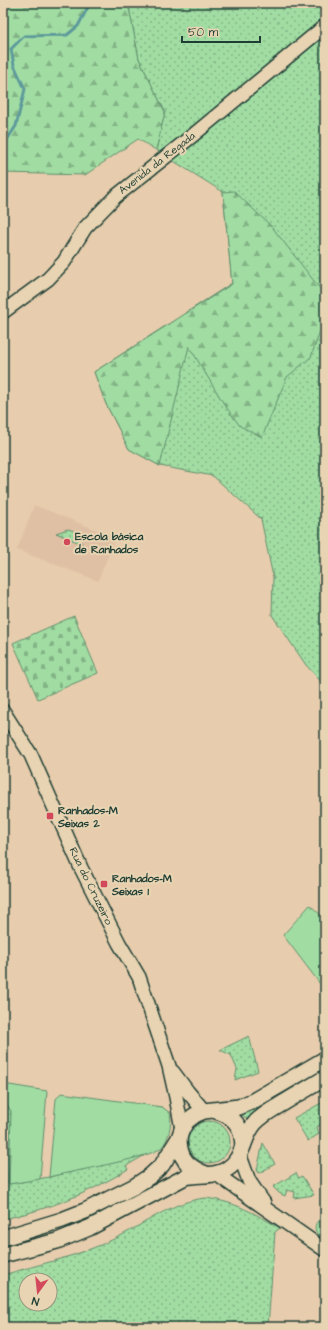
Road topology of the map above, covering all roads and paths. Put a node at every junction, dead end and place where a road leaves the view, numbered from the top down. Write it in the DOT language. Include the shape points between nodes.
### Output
graph roads {
  1 [pos="325,26"];
  2 [pos="3,312"];
  3 [pos="3,711"];
  4 [pos="325,1059"];
  5 [pos="169,1066"];
  6 [pos="325,1078"];
  7 [pos="209,1111"];
  8 [pos="181,1133"];
  9 [pos="241,1151"];
  10 [pos="211,1174"];
  11 [pos="268,1209"];
  12 [pos="3,1238"];
  13 [pos="325,1250"];
  14 [pos="3,1255"];
  1 -- 2 [label="street, Avenida da Regada" via="115,197 85,228 64,262 48,279"];
  3 -- 5 [label="street, Rua do Cruzeiro" via="31,755 81,868 139,977"];
  4 -- 7 [label="main road" via="246,1104 233,1109"];
  5 -- 7 [label="street, Rua do Cruzeiro" via="188,1092"];
  5 -- 8 [label="street, Rua do Cruzeiro"];
  6 -- 9 [label="main road" via="266,1113 248,1133"];
  7 -- 8 [label="main road" via="195,1115 187,1121"];
  7 -- 9 [label="main road" via="223,1113 239,1126 242,1136"];
  8 -- 10 [label="main road" via="179,1148 188,1165 197,1171"];
  8 -- 12 [label="main road" via="162,1165 135,1186 62,1220"];
  9 -- 10 [label="main road" via="234,1164 226,1170"];
  9 -- 11 [label="street" via="250,1182"];
  10 -- 11 [label="street"];
  10 -- 14 [label="main road" via="185,1177 107,1220 73,1235"];
  11 -- 13 [label="street"];
}
